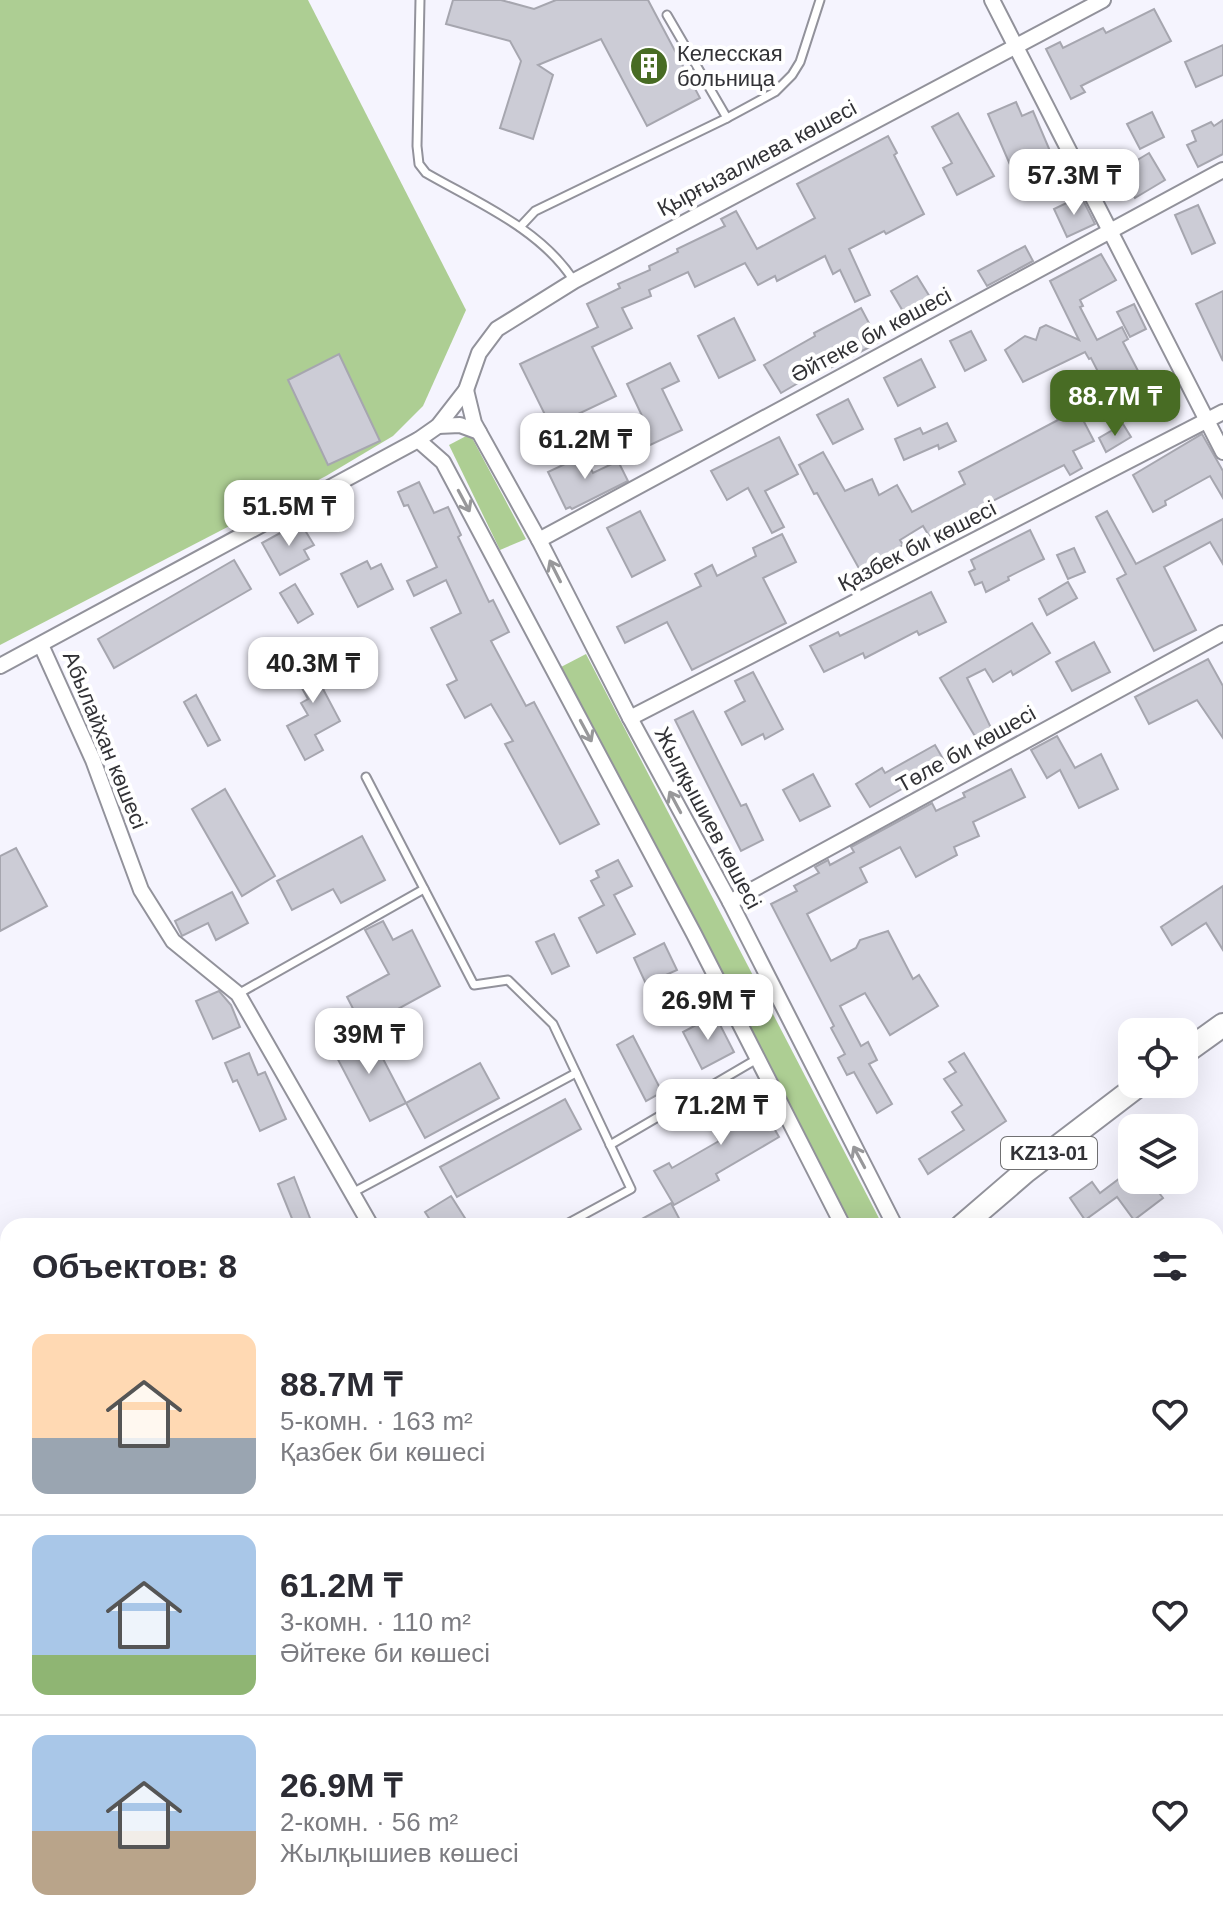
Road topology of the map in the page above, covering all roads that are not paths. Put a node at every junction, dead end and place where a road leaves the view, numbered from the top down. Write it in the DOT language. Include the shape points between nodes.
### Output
graph roads {
  1 [pos="420,0"];
  2 [pos="820,0"];
  3 [pos="992,0"];
  4 [pos="1103,0"];
  5 [pos="667,15"];
  6 [pos="1017,45"];
  7 [pos="727,118"];
  8 [pos="1223,170"];
  9 [pos="520,227"];
  10 [pos="1108,232"];
  11 [pos="574,281"];
  12 [pos="466,390"];
  13 [pos="1223,412"];
  14 [pos="1207,421"];
  15 [pos="438,426"];
  16 [pos="479,432"];
  17 [pos="418,440"];
  18 [pos="1223,452"];
  19 [pos="539,540"];
  20 [pos="1223,633"];
  21 [pos="41,645"];
  22 [pos="0,666"];
  23 [pos="630,718"];
  24 [pos="366,777"];
  25 [pos="424,889"];
  26 [pos="730,902"];
  27 [pos="238,994"];
  28 [pos="1223,1025"];
  29 [pos="1198,1043"];
  30 [pos="757,1059"];
  31 [pos="576,1073"];
  32 [pos="1122,1098"];
  33 [pos="610,1145"];
  34 [pos="350,1194"];
  35 [pos="366,1218"];
  36 [pos="578,1218"];
  37 [pos="839,1218"];
  38 [pos="891,1218"];
  39 [pos="971,1218"];
  1 -- 9 [label="lane" via="419,164"];
  2 -- 7 [label="lane" via="792,75 775,92"];
  3 -- 6 [label="street"];
  4 -- 6 [label="street, Қырғызалиева көшесі"];
  5 -- 7 [label="lane"];
  6 -- 10 [label="street"];
  6 -- 11 [label="street, Қырғызалиева көшесі"];
  7 -- 9 [label="lane" via="535,211"];
  8 -- 10 [label="street, Әйтеке би көшесі"];
  9 -- 11 [label="lane" via="560,260"];
  10 -- 14 [label="street"];
  10 -- 19 [label="street, Әйтеке би көшесі"];
  11 -- 12 [label="street, Қырғызалиева көшесі" via="497,329 479,353"];
  12 -- 15 [label="street, Абылайхан көшесі"];
  12 -- 16 [label="street, Жылқышиев көшесі"];
  13 -- 14 [label="street, Қазбек би көшесі"];
  14 -- 18 [label="street"];
  14 -- 23 [label="street, Қазбек би көшесі"];
  15 -- 16 [label="street" via="460,425"];
  15 -- 17 [label="street, Абылайхан көшесі"];
  16 -- 19 [label="street, Жылқышиев көшесі"];
  17 -- 21 [label="street, Абылайхан көшесі"];
  17 -- 30 [label="street, one-way" via="443,462"];
  23 -- 19 [label="street, Жылқышиев көшесі, one-way"];
  20 -- 26 [label="street, Төле би көшесі"];
  21 -- 22 [label="street"];
  21 -- 27 [label="street, Абылайхан көшесі" via="93,760 141,890 173,941"];
  26 -- 23 [label="street, Жылқышиев көшесі, one-way"];
  24 -- 25 [label="lane"];
  25 -- 27 [label="lane"];
  25 -- 31 [label="lane" via="474,985 508,980 553,1024"];
  38 -- 26 [label="street, Жылқышиев көшесі, one-way"];
  27 -- 34 [label="street, Абылайхан көшесі"];
  28 -- 29 [label="highway"];
  30 -- 33 [label="lane"];
  30 -- 37 [label="street"];
  31 -- 33 [label="lane"];
  31 -- 34 [label="lane"];
  32 -- 39 [label="highway, KZ13-01"];
  33 -- 36 [label="lane" via="631,1189"];
  34 -- 35 [label="street, Абылайхан көшесі"];
}
